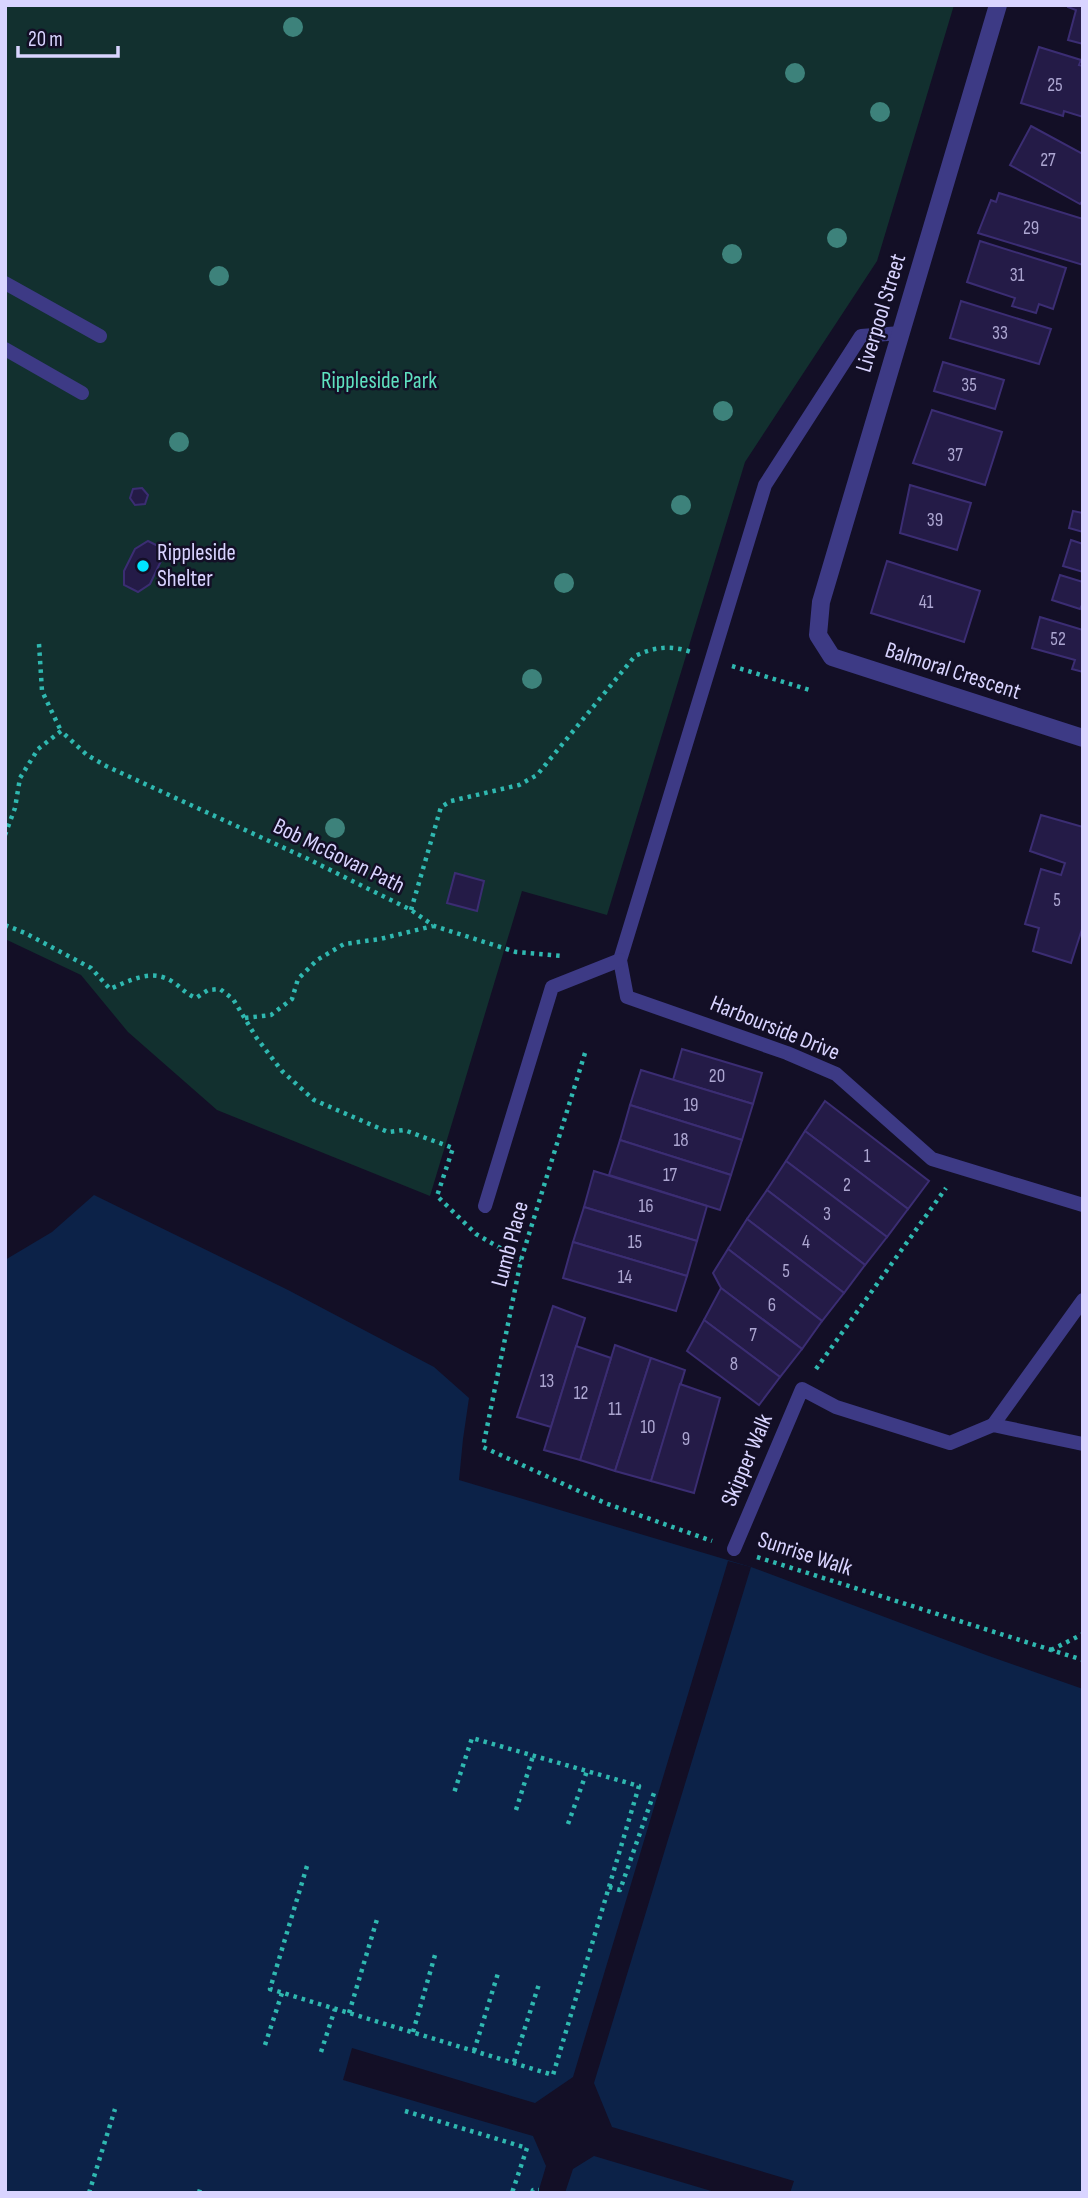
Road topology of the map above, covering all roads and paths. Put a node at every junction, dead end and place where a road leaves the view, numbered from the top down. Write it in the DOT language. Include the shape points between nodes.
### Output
graph roads {
  1 [pos="998,5"];
  2 [pos="5,283"];
  3 [pos="901,332"];
  4 [pos="100,336"];
  5 [pos="5,349"];
  6 [pos="82,393"];
  7 [pos="818,635"];
  8 [pos="39,644"];
  9 [pos="696,654"];
  10 [pos="728,664"];
  11 [pos="813,691"];
  12 [pos="61,731"];
  13 [pos="1083,738"];
  14 [pos="5,835"];
  15 [pos="411,910"];
  16 [pos="5,925"];
  17 [pos="434,926"];
  18 [pos="568,956"];
  19 [pos="620,960"];
  20 [pos="245,1018"];
  21 [pos="585,1054"];
  22 [pos="961,1168"];
  23 [pos="1083,1205"];
  24 [pos="485,1206"];
  25 [pos="521,1260"];
  26 [pos="1083,1300"];
  27 [pos="802,1389"];
  28 [pos="993,1425"];
  29 [pos="1083,1444"];
  30 [pos="483,1447"];
  31 [pos="734,1549"];
  32 [pos="1083,1633"];
  33 [pos="1051,1650"];
  34 [pos="1083,1660"];
  35 [pos="533,1756"];
  36 [pos="587,1771"];
  37 [pos="454,1793"];
  38 [pos="657,1794"];
  39 [pos="516,1810"];
  40 [pos="568,1824"];
  41 [pos="307,1866"];
  42 [pos="610,1887"];
  43 [pos="377,1916"];
  44 [pos="435,1955"];
  45 [pos="499,1970"];
  46 [pos="539,1984"];
  47 [pos="282,1993"];
  48 [pos="335,2009"];
  49 [pos="349,2013"];
  50 [pos="413,2032"];
  51 [pos="265,2045"];
  52 [pos="474,2051"];
  53 [pos="321,2053"];
  54 [pos="514,2062"];
  55 [pos="115,2109"];
  56 [pos="405,2111"];
  57 [pos="201,2185"];
  58 [pos="539,2190"];
  59 [pos="89,2193"];
  60 [pos="199,2193"];
  61 [pos="512,2193"];
  62 [pos="532,2193"];
  1 -- 3 [label="street, Liverpool Street"];
  2 -- 4 [label="lane"];
  3 -- 7 [label="street, Liverpool Street" via="821,602"];
  3 -- 19 [label="lane" via="861,336 765,485"];
  5 -- 6 [label="lane"];
  7 -- 13 [label="street, Balmoral Crescent" via="832,657"];
  8 -- 12 [label="path, Bob McGovan Path" via="42,691"];
  9 -- 15 [label="path" via="653,647 635,656 537,775 519,785 441,807"];
  10 -- 11 [label="path"];
  12 -- 14 [label="path" via="38,749 20,778"];
  12 -- 15 [label="path, Bob McGovan Path" via="106,766"];
  15 -- 17 [label="path, Bob McGovan Path"];
  16 -- 20 [label="path" via="91,968 110,989 140,976 174,982 196,998 220,989"];
  17 -- 18 [label="path, Bob McGovan Path" via="516,952"];
  17 -- 20 [label="path" via="344,944 317,960 298,979 292,999 271,1015"];
  19 -- 22 [label="lane, Harbourside Drive" via="627,997 836,1074 932,1159"];
  19 -- 24 [label="lane" via="552,987"];
  20 -- 25 [label="path" via="282,1071 314,1100 388,1132 404,1130 453,1148 437,1196 476,1234"];
  21 -- 25 [label="path, Lumb Place"];
  22 -- 23 [label="lane, Harbourside Drive"];
  22 -- 27 [label="path"];
  25 -- 30 [label="path, Lumb Place"];
  26 -- 28 [label="lane"];
  27 -- 28 [label="lane" via="836,1407 950,1443"];
  27 -- 31 [label="lane, Skipper Walk"];
  28 -- 29 [label="lane"];
  30 -- 31 [label="path, Sunrise Walk" via="605,1503"];
  31 -- 33 [label="path, Sunrise Walk"];
  32 -- 33 [label="path"];
  33 -- 34 [label="path, Sunrise Walk"];
  35 -- 36 [label="path"];
  35 -- 37 [label="path" via="472,1738"];
  35 -- 39 [label="path"];
  36 -- 40 [label="path"];
  36 -- 42 [label="path" via="639,1786"];
  38 -- 42 [label="path" via="620,1890"];
  41 -- 47 [label="path" via="270,1989"];
  42 -- 54 [label="path" via="553,2074"];
  43 -- 49 [label="path"];
  44 -- 50 [label="path"];
  45 -- 52 [label="path"];
  46 -- 54 [label="path"];
  47 -- 48 [label="path"];
  47 -- 51 [label="path"];
  48 -- 49 [label="path"];
  48 -- 53 [label="path"];
  49 -- 50 [label="path"];
  50 -- 52 [label="path"];
  52 -- 54 [label="path"];
  55 -- 59 [label="path"];
  56 -- 61 [label="path" via="527,2148"];
  57 -- 60 [label="path"];
  58 -- 62 [label="path"];
}
